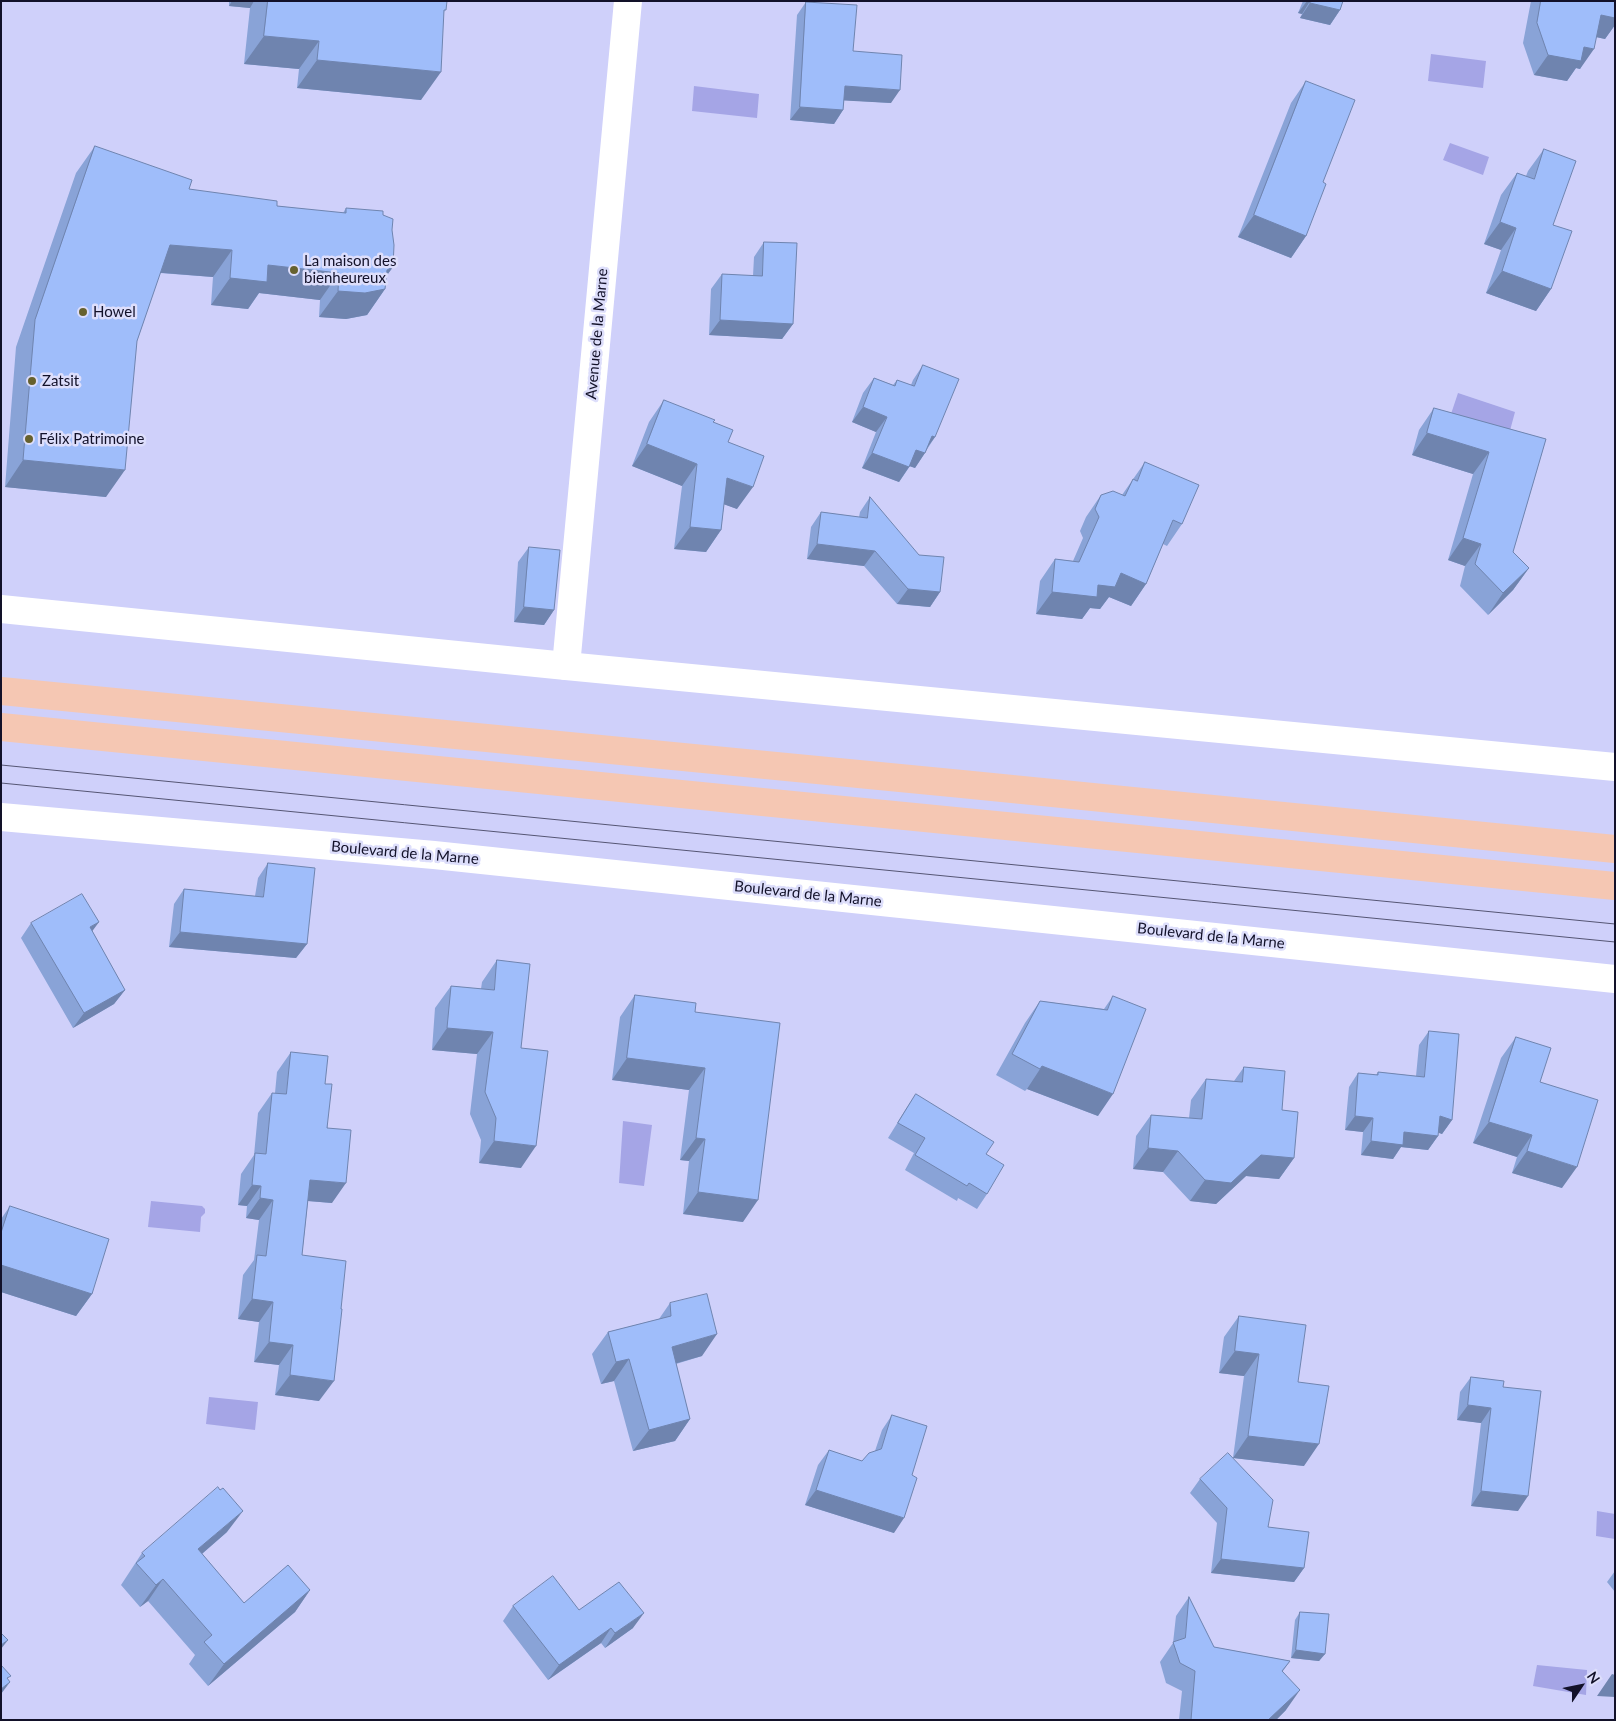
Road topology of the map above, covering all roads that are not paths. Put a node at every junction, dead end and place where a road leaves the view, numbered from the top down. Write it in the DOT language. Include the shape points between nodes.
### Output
graph roads {
  1 [pos="628,1"];
  2 [pos="1,608"];
  3 [pos="566,666"];
  4 [pos="1,691"];
  5 [pos="1,726"];
  6 [pos="1615,767"];
  7 [pos="1,817"];
  8 [pos="1615,849"];
  9 [pos="1615,886"];
  10 [pos="1615,978"];
  1 -- 3 [label="street, Avenue de la Marne"];
  2 -- 3 [label="street"];
  3 -- 6 [label="street"];
  4 -- 8 [label="main road"];
  5 -- 9 [label="main road"];
  7 -- 10 [label="street, Boulevard de la Marne" via="426,854"];
}
